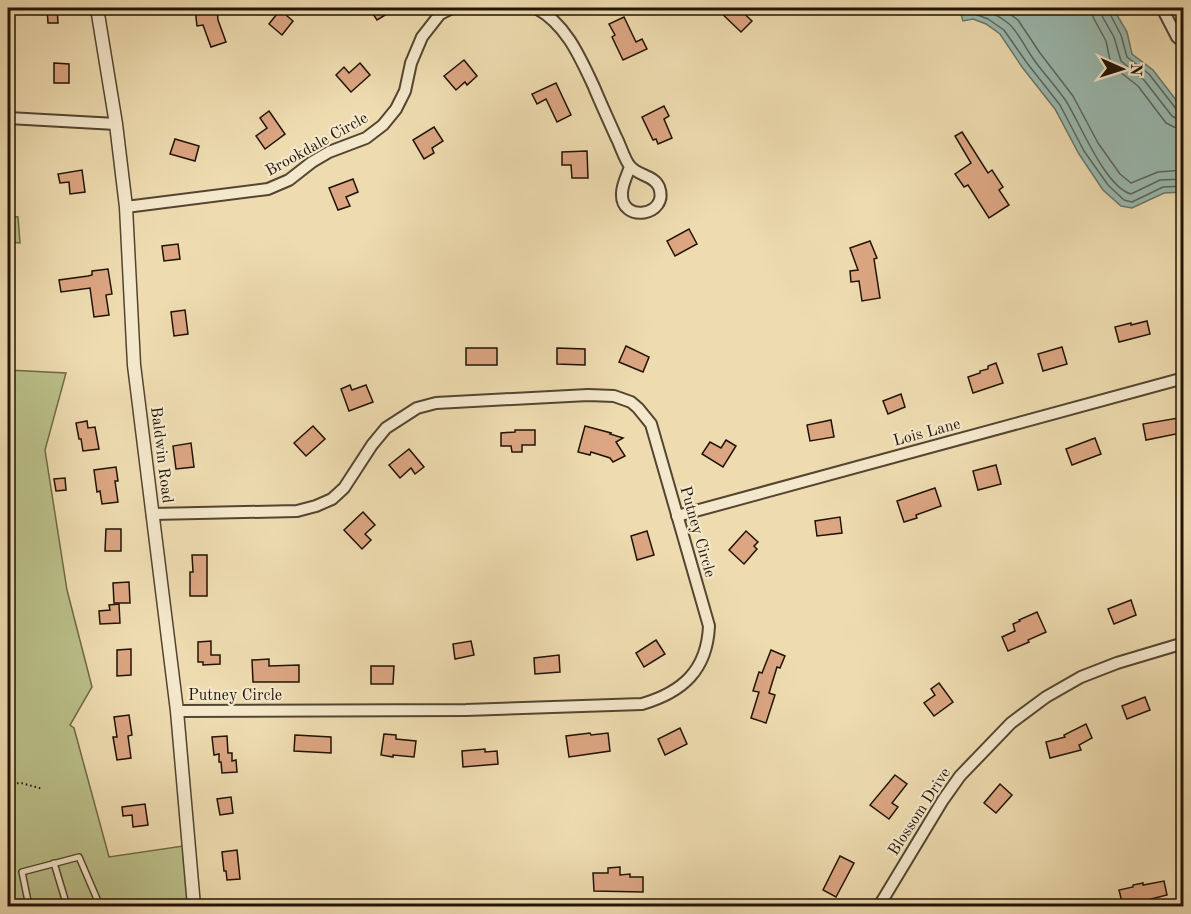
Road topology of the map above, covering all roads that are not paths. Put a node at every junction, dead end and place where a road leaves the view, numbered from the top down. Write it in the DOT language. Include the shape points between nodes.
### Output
graph roads {
  1 [pos="98,8"];
  2 [pos="452,8"];
  3 [pos="536,8"];
  4 [pos="1162,8"];
  5 [pos="1184,44"];
  6 [pos="8,118"];
  7 [pos="116,124"];
  8 [pos="630,167"];
  9 [pos="126,207"];
  10 [pos="1184,378"];
  11 [pos="152,514"];
  12 [pos="677,516"];
  13 [pos="1184,643"];
  14 [pos="177,711"];
  15 [pos="54,864"];
  16 [pos="29,906"];
  17 [pos="67,906"];
  18 [pos="100,906"];
  19 [pos="194,906"];
  20 [pos="879,906"];
  1 -- 7 [label="street, Baldwin Road"];
  2 -- 9 [label="street, Brookdale Circle" via="440,15 422,37 396,109 366,138 329,152 289,180 268,189"];
  3 -- 8 [label="street" via="567,34"];
  4 -- 5 [label="street"];
  6 -- 7 [label="street"];
  7 -- 9 [label="street, Baldwin Road"];
  8 -- 8 [label="street" via="658,186 658,203 649,212 635,213 623,201"];
  9 -- 11 [label="street, Baldwin Road" via="134,365"];
  10 -- 12 [label="street, Lois Lane"];
  11 -- 12 [label="street, Putney Circle" via="297,510 316,506 344,488 387,428 426,405 601,395 631,402 651,424"];
  11 -- 14 [label="street, Baldwin Road"];
  12 -- 14 [label="street, Putney Circle" via="709,626 708,640 700,665 691,677 655,700 642,704 466,710"];
  13 -- 20 [label="street, Blossom Drive" via="1081,677 1011,723 960,776"];
  14 -- 19 [label="street, Baldwin Road"];
  15 -- 16 [label="lane" via="22,872"];
  15 -- 17 [label="lane"];
  15 -- 18 [label="lane" via="79,857"];
}
